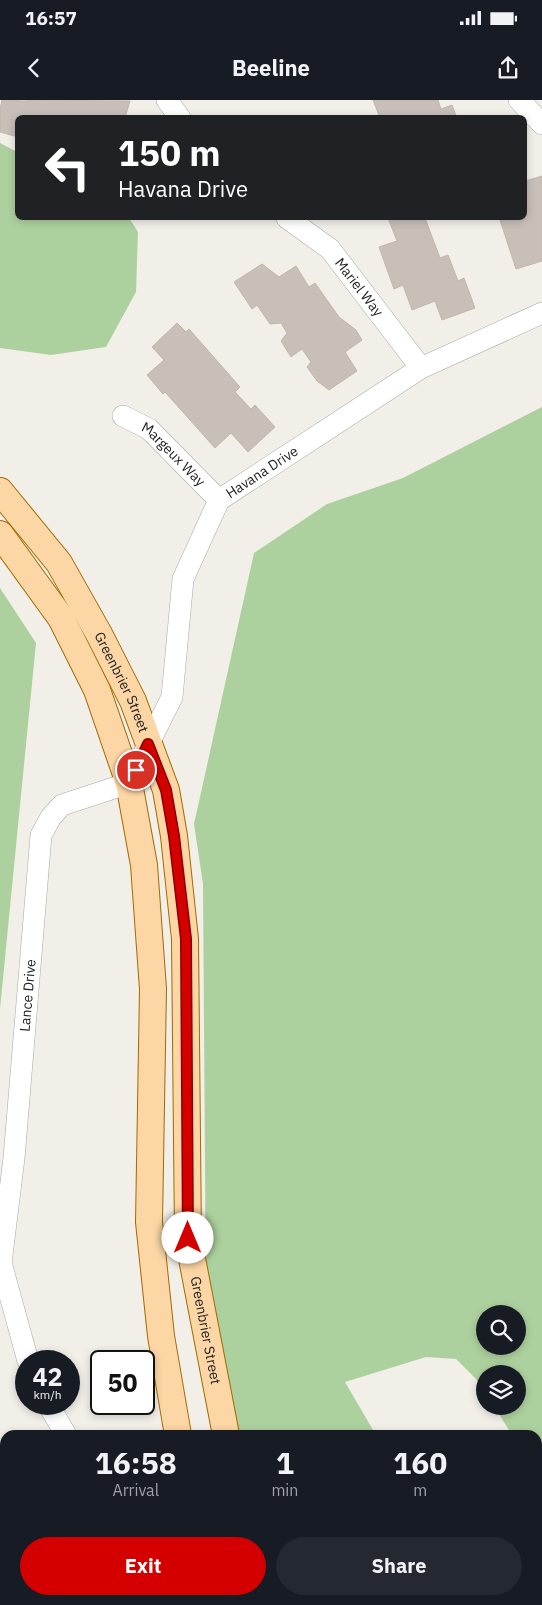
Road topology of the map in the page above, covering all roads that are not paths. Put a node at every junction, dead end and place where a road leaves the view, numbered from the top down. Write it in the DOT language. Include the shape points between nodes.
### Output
graph roads {
  1 [pos="167,100"];
  2 [pos="519,100"];
  3 [pos="178,115"];
  4 [pos="542,124"];
  5 [pos="290,220"];
  6 [pos="542,313"];
  7 [pos="421,368"];
  8 [pos="123,416"];
  9 [pos="0,491"];
  10 [pos="219,500"];
  11 [pos="0,534"];
  12 [pos="148,744"];
  13 [pos="129,783"];
  14 [pos="0,1261"];
  15 [pos="25,1350"];
  16 [pos="54,1415"];
  17 [pos="63,1430"];
  18 [pos="177,1430"];
  19 [pos="224,1430"];
  1 -- 3 [label="street"];
  2 -- 4 [label="street"];
  5 -- 7 [label="street, Mariel Way" via="330,249"];
  6 -- 7 [label="street, Havana Drive"];
  7 -- 10 [label="street, Havana Drive"];
  8 -- 10 [label="street, Margeux Way" via="149,429"];
  9 -- 12 [label="main road, Greenbrier Street" via="59,563 133,701"];
  10 -- 12 [label="street, Havana Drive" via="183,579 172,697"];
  11 -- 13 [label="main road, Greenbrier Street" via="61,618 97,690"];
  12 -- 13 [label="street, Havana Drive"];
  12 -- 19 [label="main road, Greenbrier Street" via="166,790 186,939 188,1238"];
  13 -- 14 [label="street, Lance Drive" via="62,805 41,835 18,1110"];
  13 -- 18 [label="main road, Greenbrier Street" via="144,865 154,989 149,1222 161,1336"];
  14 -- 15 [label="street, Lance Drive"];
  16 -- 17 [label="street"];
}
